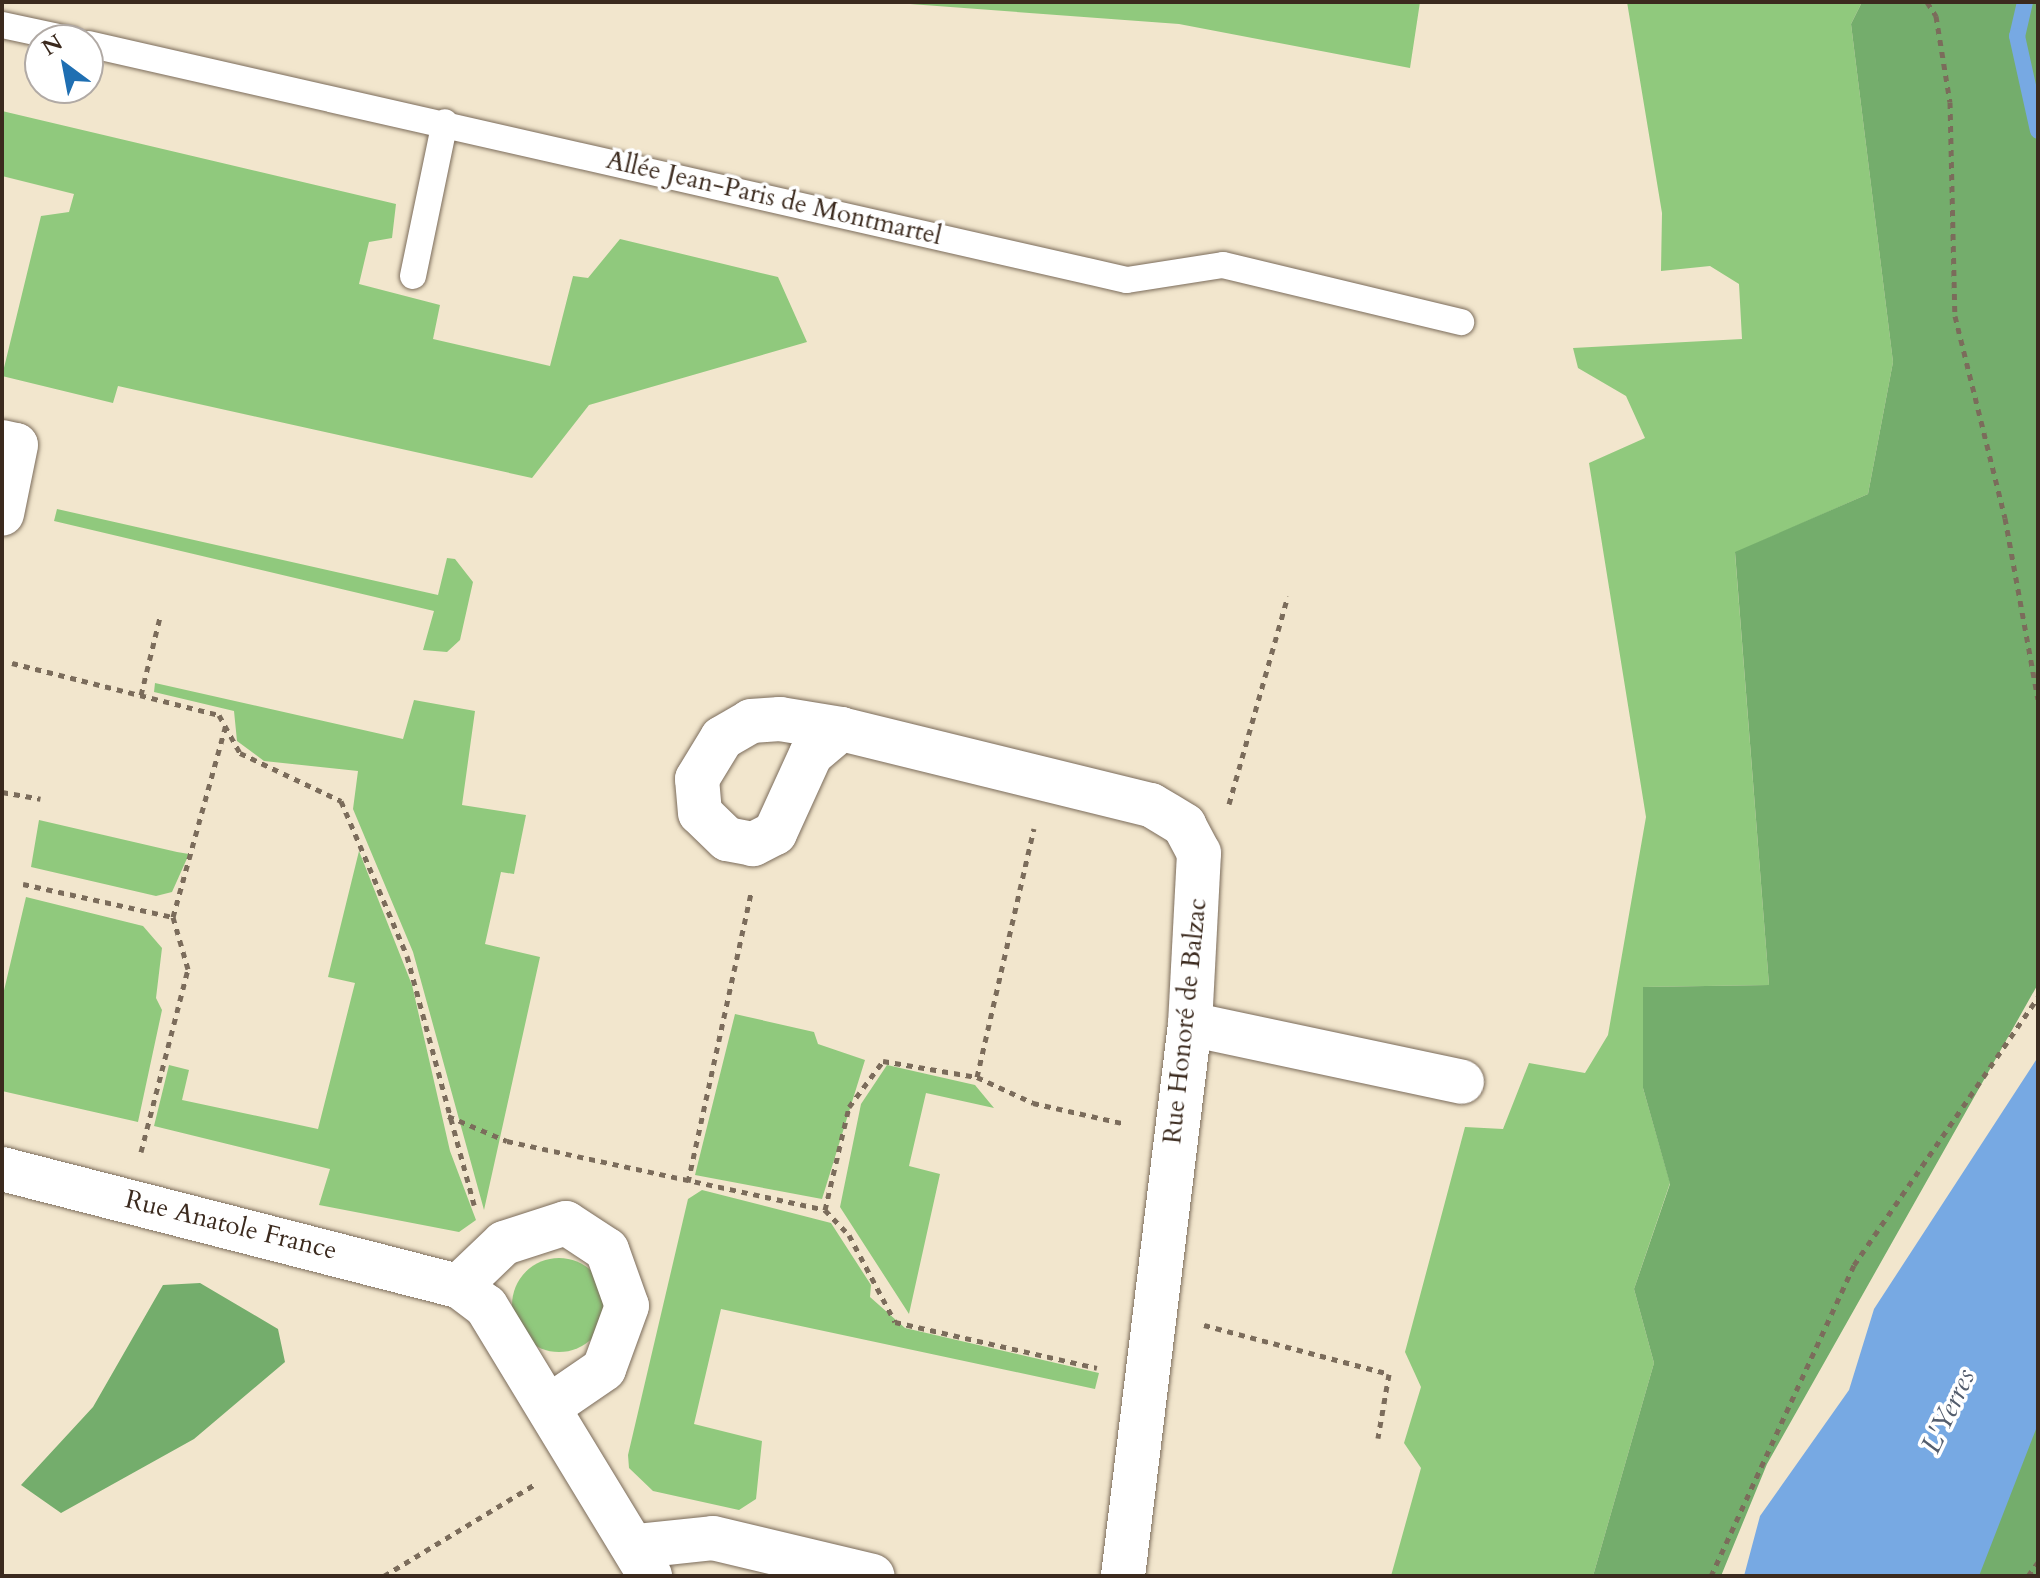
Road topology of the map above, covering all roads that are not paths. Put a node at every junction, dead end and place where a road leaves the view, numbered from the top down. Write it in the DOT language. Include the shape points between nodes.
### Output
graph roads {
  1 [pos="2,25"];
  2 [pos="24,30"];
  3 [pos="104,47"];
  4 [pos="445,122"];
  5 [pos="413,276"];
  6 [pos="1461,322"];
  7 [pos="2,442"];
  8 [pos="2,514"];
  9 [pos="841,729"];
  10 [pos="1190,1024"];
  11 [pos="1462,1082"];
  12 [pos="2,1169"];
  13 [pos="459,1286"];
  14 [pos="550,1406"];
  15 [pos="644,1561"];
  16 [pos="873,1576"];
  17 [pos="1123,1576"];
  1 -- 2 [label="lane"];
  3 -- 4 [label="lane, Allée Jean-Paris de Montmartel"];
  4 -- 5 [label="lane"];
  4 -- 6 [label="lane, Allée Jean-Paris de Montmartel" via="1127,280 1223,265"];
  7 -- 8 [label="street" via="16,445"];
  9 -- 9 [label="street" via="751,721 722,738 697,779 700,813 727,839 753,844 775,833 811,754"];
  9 -- 10 [label="street, Rue Honoré de Balzac" via="1151,805 1184,825 1199,853"];
  10 -- 11 [label="street"];
  10 -- 17 [label="street, Rue Honoré de Balzac"];
  12 -- 13 [label="street, Rue Anatole France"];
  13 -- 14 [label="street" via="486,1306"];
  13 -- 14 [label="street" via="504,1243 566,1223 607,1250 627,1306 604,1369"];
  14 -- 15 [label="street"];
  15 -- 16 [label="street" via="713,1538"];
}
